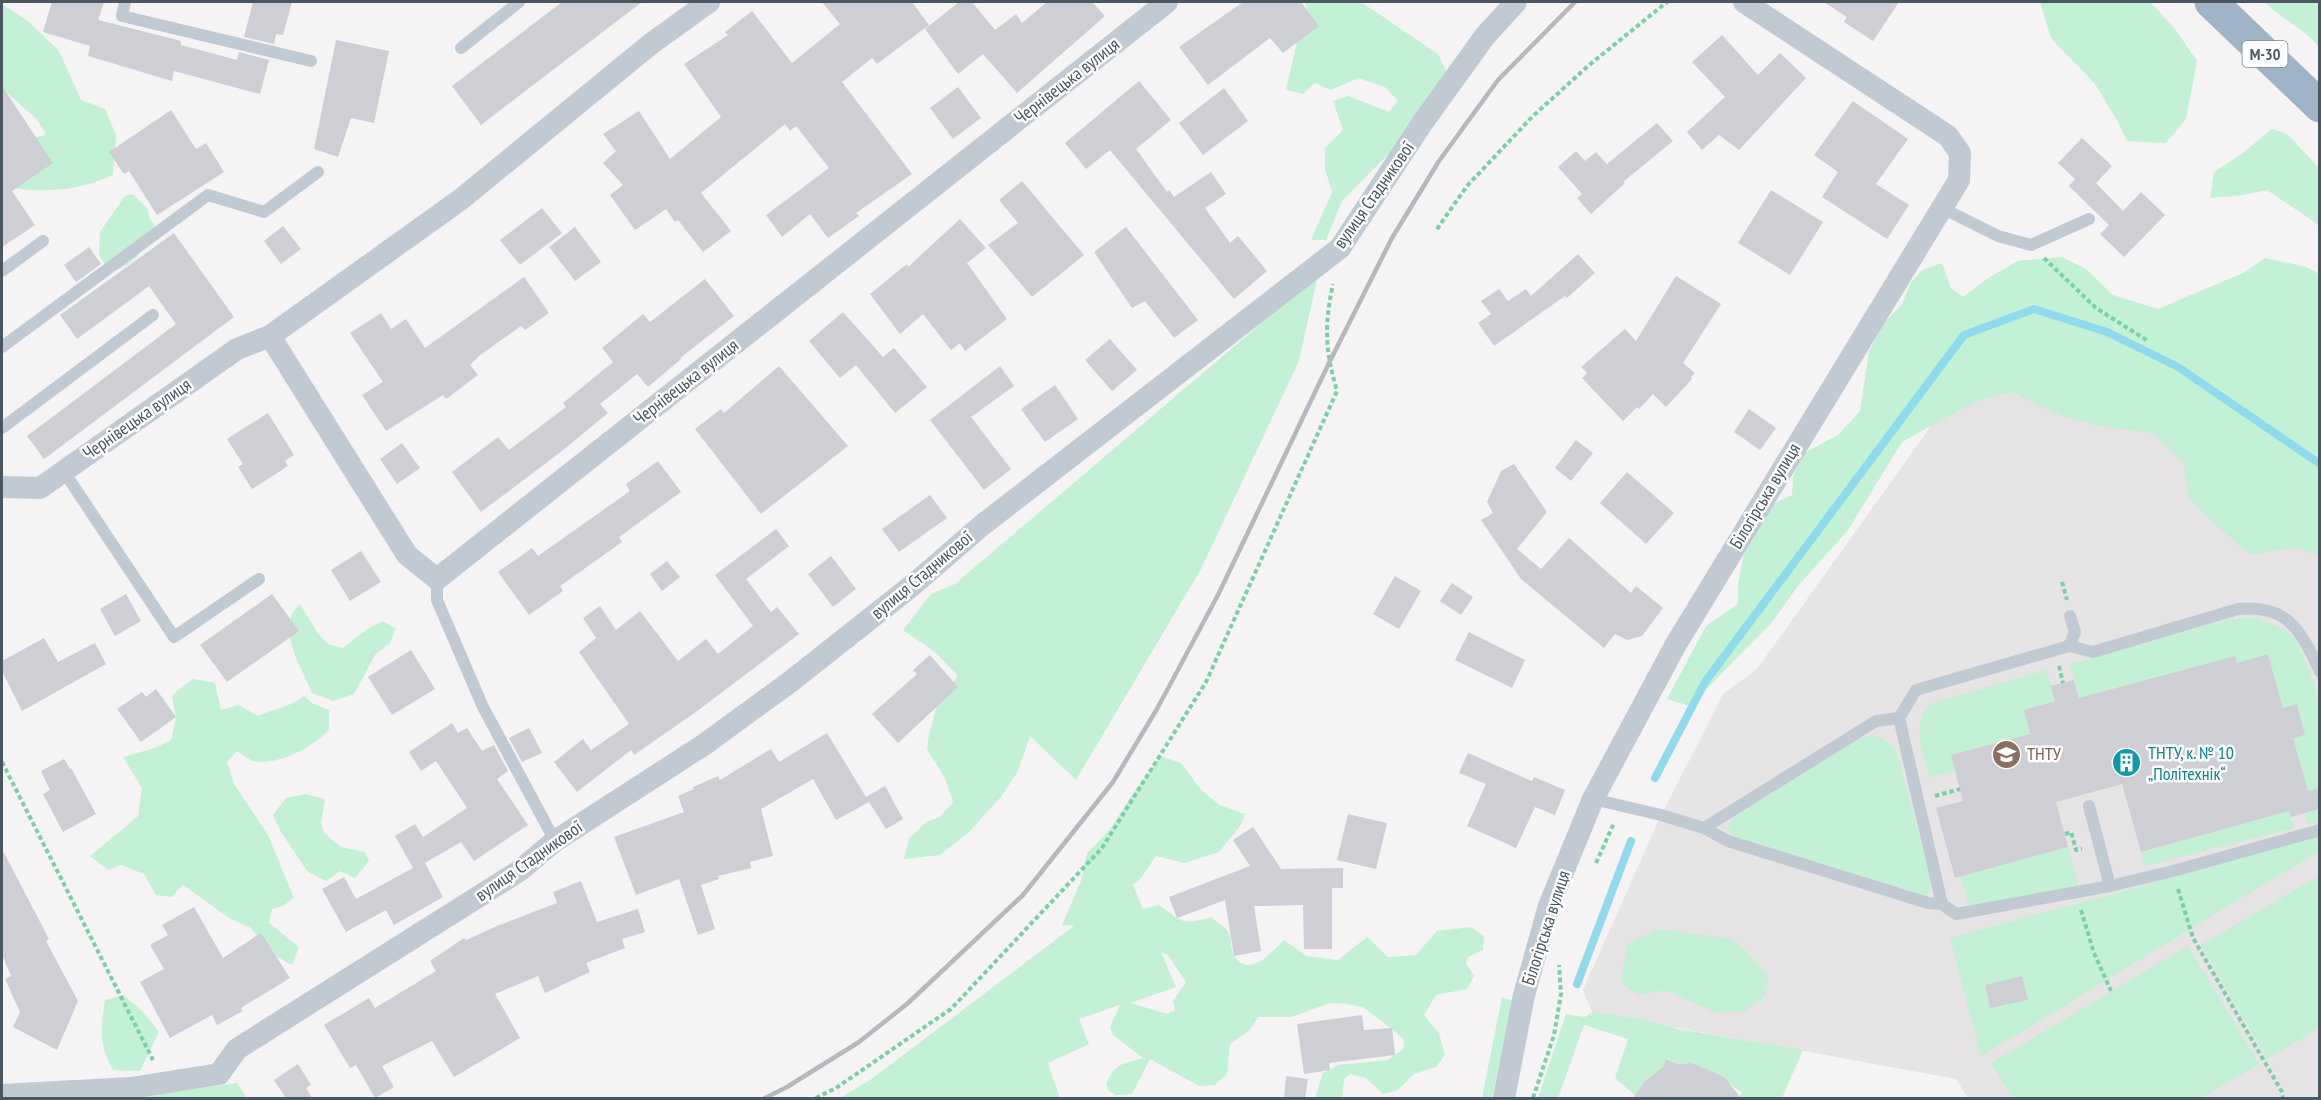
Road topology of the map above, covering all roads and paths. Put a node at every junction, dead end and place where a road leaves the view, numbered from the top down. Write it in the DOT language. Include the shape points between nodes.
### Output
graph roads {
  1 [pos="125,2"];
  2 [pos="519,2"];
  3 [pos="709,2"];
  4 [pos="1167,2"];
  5 [pos="1516,2"];
  6 [pos="1667,2"];
  7 [pos="1744,2"];
  8 [pos="2211,2"];
  9 [pos="461,48"];
  10 [pos="311,61"];
  11 [pos="2319,106"];
  12 [pos="318,172"];
  13 [pos="1942,208"];
  14 [pos="2089,219"];
  15 [pos="1437,229"];
  16 [pos="43,242"];
  17 [pos="2031,245"];
  18 [pos="1340,248"];
  19 [pos="2,271"];
  20 [pos="153,315"];
  21 [pos="270,336"];
  22 [pos="2148,340"];
  23 [pos="2,347"];
  24 [pos="2,428"];
  25 [pos="63,470"];
  26 [pos="2,487"];
  27 [pos="259,579"];
  28 [pos="437,579"];
  29 [pos="2070,616"];
  30 [pos="2069,646"];
  31 [pos="2319,670"];
  32 [pos="1899,718"];
  33 [pos="2,762"];
  34 [pos="1593,799"];
  35 [pos="1622,806"];
  36 [pos="2089,806"];
  37 [pos="1704,828"];
  38 [pos="2319,830"];
  39 [pos="2065,834"];
  40 [pos="555,841"];
  41 [pos="2076,850"];
  42 [pos="1593,869"];
  43 [pos="2173,871"];
  44 [pos="2110,886"];
  45 [pos="2077,892"];
  46 [pos="1942,904"];
  47 [pos="1558,957"];
  48 [pos="2111,992"];
  49 [pos="164,1082"];
  50 [pos="2,1095"];
  51 [pos="816,1098"];
  52 [pos="1504,1098"];
  53 [pos="1533,1098"];
  54 [pos="2283,1098"];
  1 -- 10 [label="lane" via="122,16"];
  2 -- 9 [label="lane"];
  3 -- 21 [label="street, Чернівецька вулиця" via="652,43 460,200"];
  4 -- 28 [label="street, Чернівецька вулиця"];
  5 -- 18 [label="street, вулиця Стадникової" via="1485,36 1423,122"];
  6 -- 15 [label="path" via="1532,117 1467,186"];
  7 -- 13 [label="street, Білогірська вулиця" via="1948,136 1960,153 1959,180"];
  8 -- 11 [label="highway, М-30"];
  12 -- 23 [label="lane" via="264,212 208,195"];
  13 -- 17 [label="lane" via="1998,236"];
  13 -- 34 [label="street, Білогірська вулиця" via="1676,644"];
  14 -- 17 [label="lane"];
  16 -- 19 [label="lane"];
  17 -- 22 [label="path" via="2096,308"];
  18 -- 40 [label="street, вулиця Стадникової" via="981,526 915,584 790,682 705,744"];
  18 -- 51 [label="path" via="1326,319 1329,363 1337,391 1206,682 1102,848 951,1010"];
  20 -- 24 [label="lane"];
  21 -- 25 [label="street, Чернівецька вулиця" via="237,349"];
  21 -- 28 [label="street" via="407,555"];
  25 -- 26 [label="street, Чернівецька вулиця" via="40,488"];
  25 -- 27 [label="lane" via="174,637"];
  28 -- 40 [label="lane" via="437,600 483,707"];
  29 -- 30 [label="lane" via="2074,632"];
  30 -- 31 [label="lane" via="2092,652 2238,609 2258,607 2280,614 2302,635"];
  30 -- 32 [label="lane" via="1916,690"];
  32 -- 37 [label="lane" via="1876,721"];
  32 -- 46 [label="lane"];
  33 -- 49 [label="path"];
  34 -- 35 [label="lane"];
  34 -- 52 [label="street, Білогірська вулиця" via="1549,906 1524,995"];
  35 -- 37 [label="lane"];
  35 -- 42 [label="path"];
  36 -- 44 [label="lane"];
  37 -- 46 [label="lane" via="1728,841"];
  38 -- 43 [label="lane"];
  39 -- 41 [label="path" via="2071,832"];
  40 -- 49 [label="street, вулиця Стадникової" via="519,871 237,1049 219,1074"];
  43 -- 44 [label="lane"];
  43 -- 54 [label="path" via="2193,938"];
  44 -- 45 [label="lane"];
  45 -- 46 [label="lane" via="1956,914"];
  45 -- 48 [label="path" via="2094,953"];
  47 -- 53 [label="path" via="1561,994 1554,1035"];
  49 -- 50 [label="street" via="131,1088"];
}
